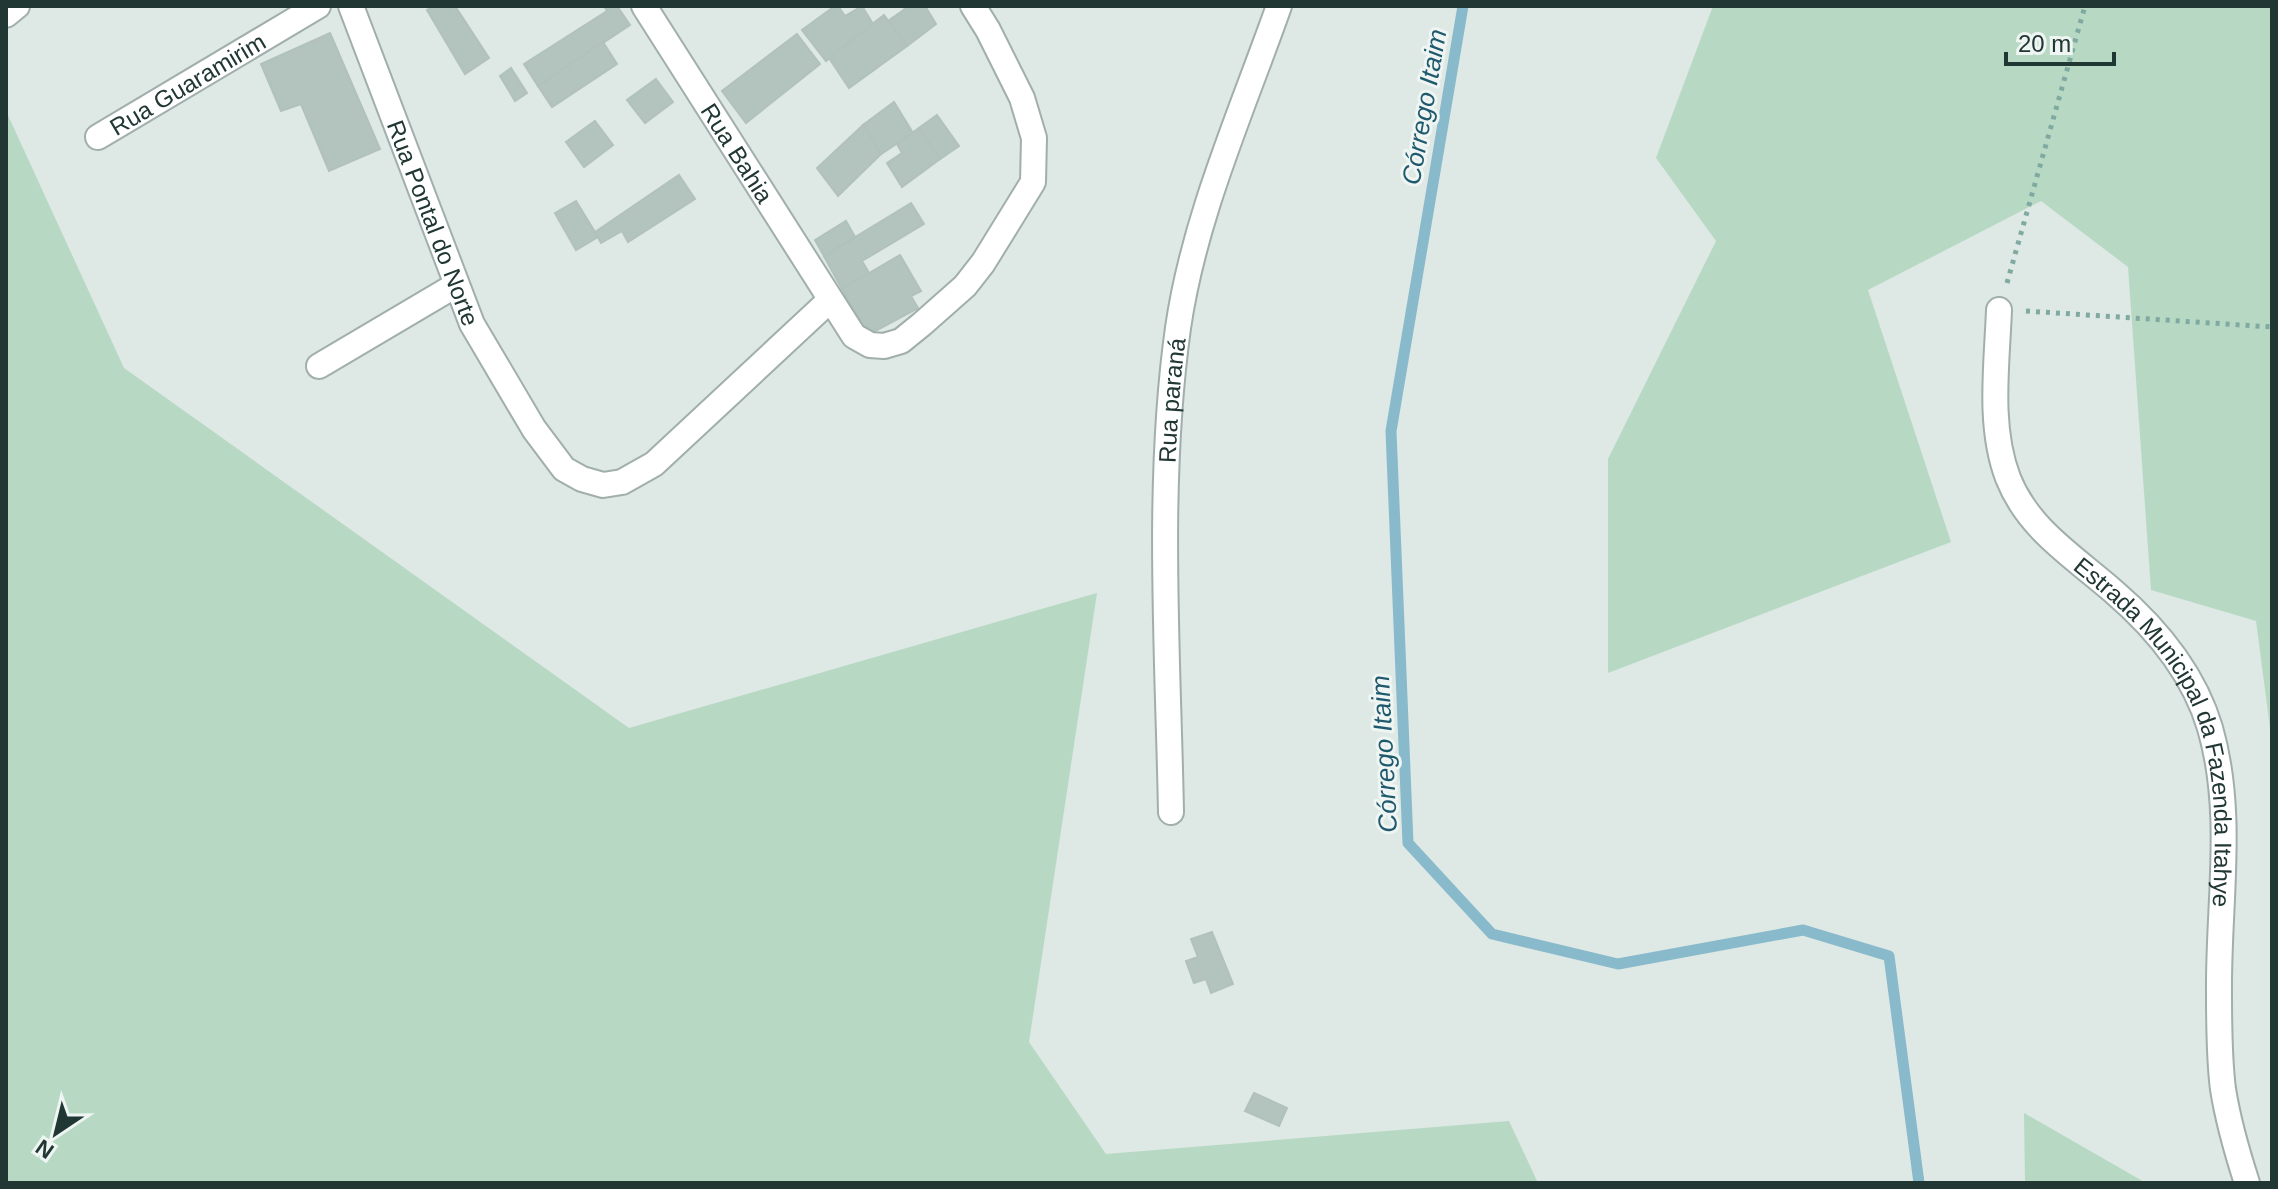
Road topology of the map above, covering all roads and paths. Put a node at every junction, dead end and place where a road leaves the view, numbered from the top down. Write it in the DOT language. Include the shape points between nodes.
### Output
graph roads {
  1 [pos="17,6"];
  2 [pos="318,6"];
  3 [pos="351,6"];
  4 [pos="644,6"];
  5 [pos="973,6"];
  6 [pos="1279,6"];
  7 [pos="2085,6"];
  8 [pos="6,15"];
  9 [pos="98,137"];
  10 [pos="456,285"];
  11 [pos="829,301"];
  12 [pos="1999,310"];
  13 [pos="2272,327"];
  14 [pos="319,366"];
  15 [pos="1171,812"];
  16 [pos="2247,1183"];
  1 -- 8 [label="street"];
  2 -- 9 [label="street, Rua Guaramirim"];
  3 -- 10 [label="street, Rua Pontal do Norte"];
  4 -- 11 [label="street, Rua Bahia"];
  5 -- 11 [label="street, Rua Bahia" via="1022,98 1034,138 1033,182 965,286 901,341 870,345 854,336"];
  6 -- 15 [label="street, Rua paraná" via="1200,226 1178,328 1166,478"];
  7 -- 12 [label="path"];
  10 -- 11 [label="street, Rua Pontal do Norte" via="472,324 534,429 564,469 603,485 622,482 654,464"];
  10 -- 14 [label="street"];
  12 -- 13 [label="path"];
  12 -- 16 [label="street, Estrada Municipal da Fazenda Itahye" via="1996,421 2007,475 2024,512 2144,621 2180,664 2210,727 2222,790 2223,1088"];
}
